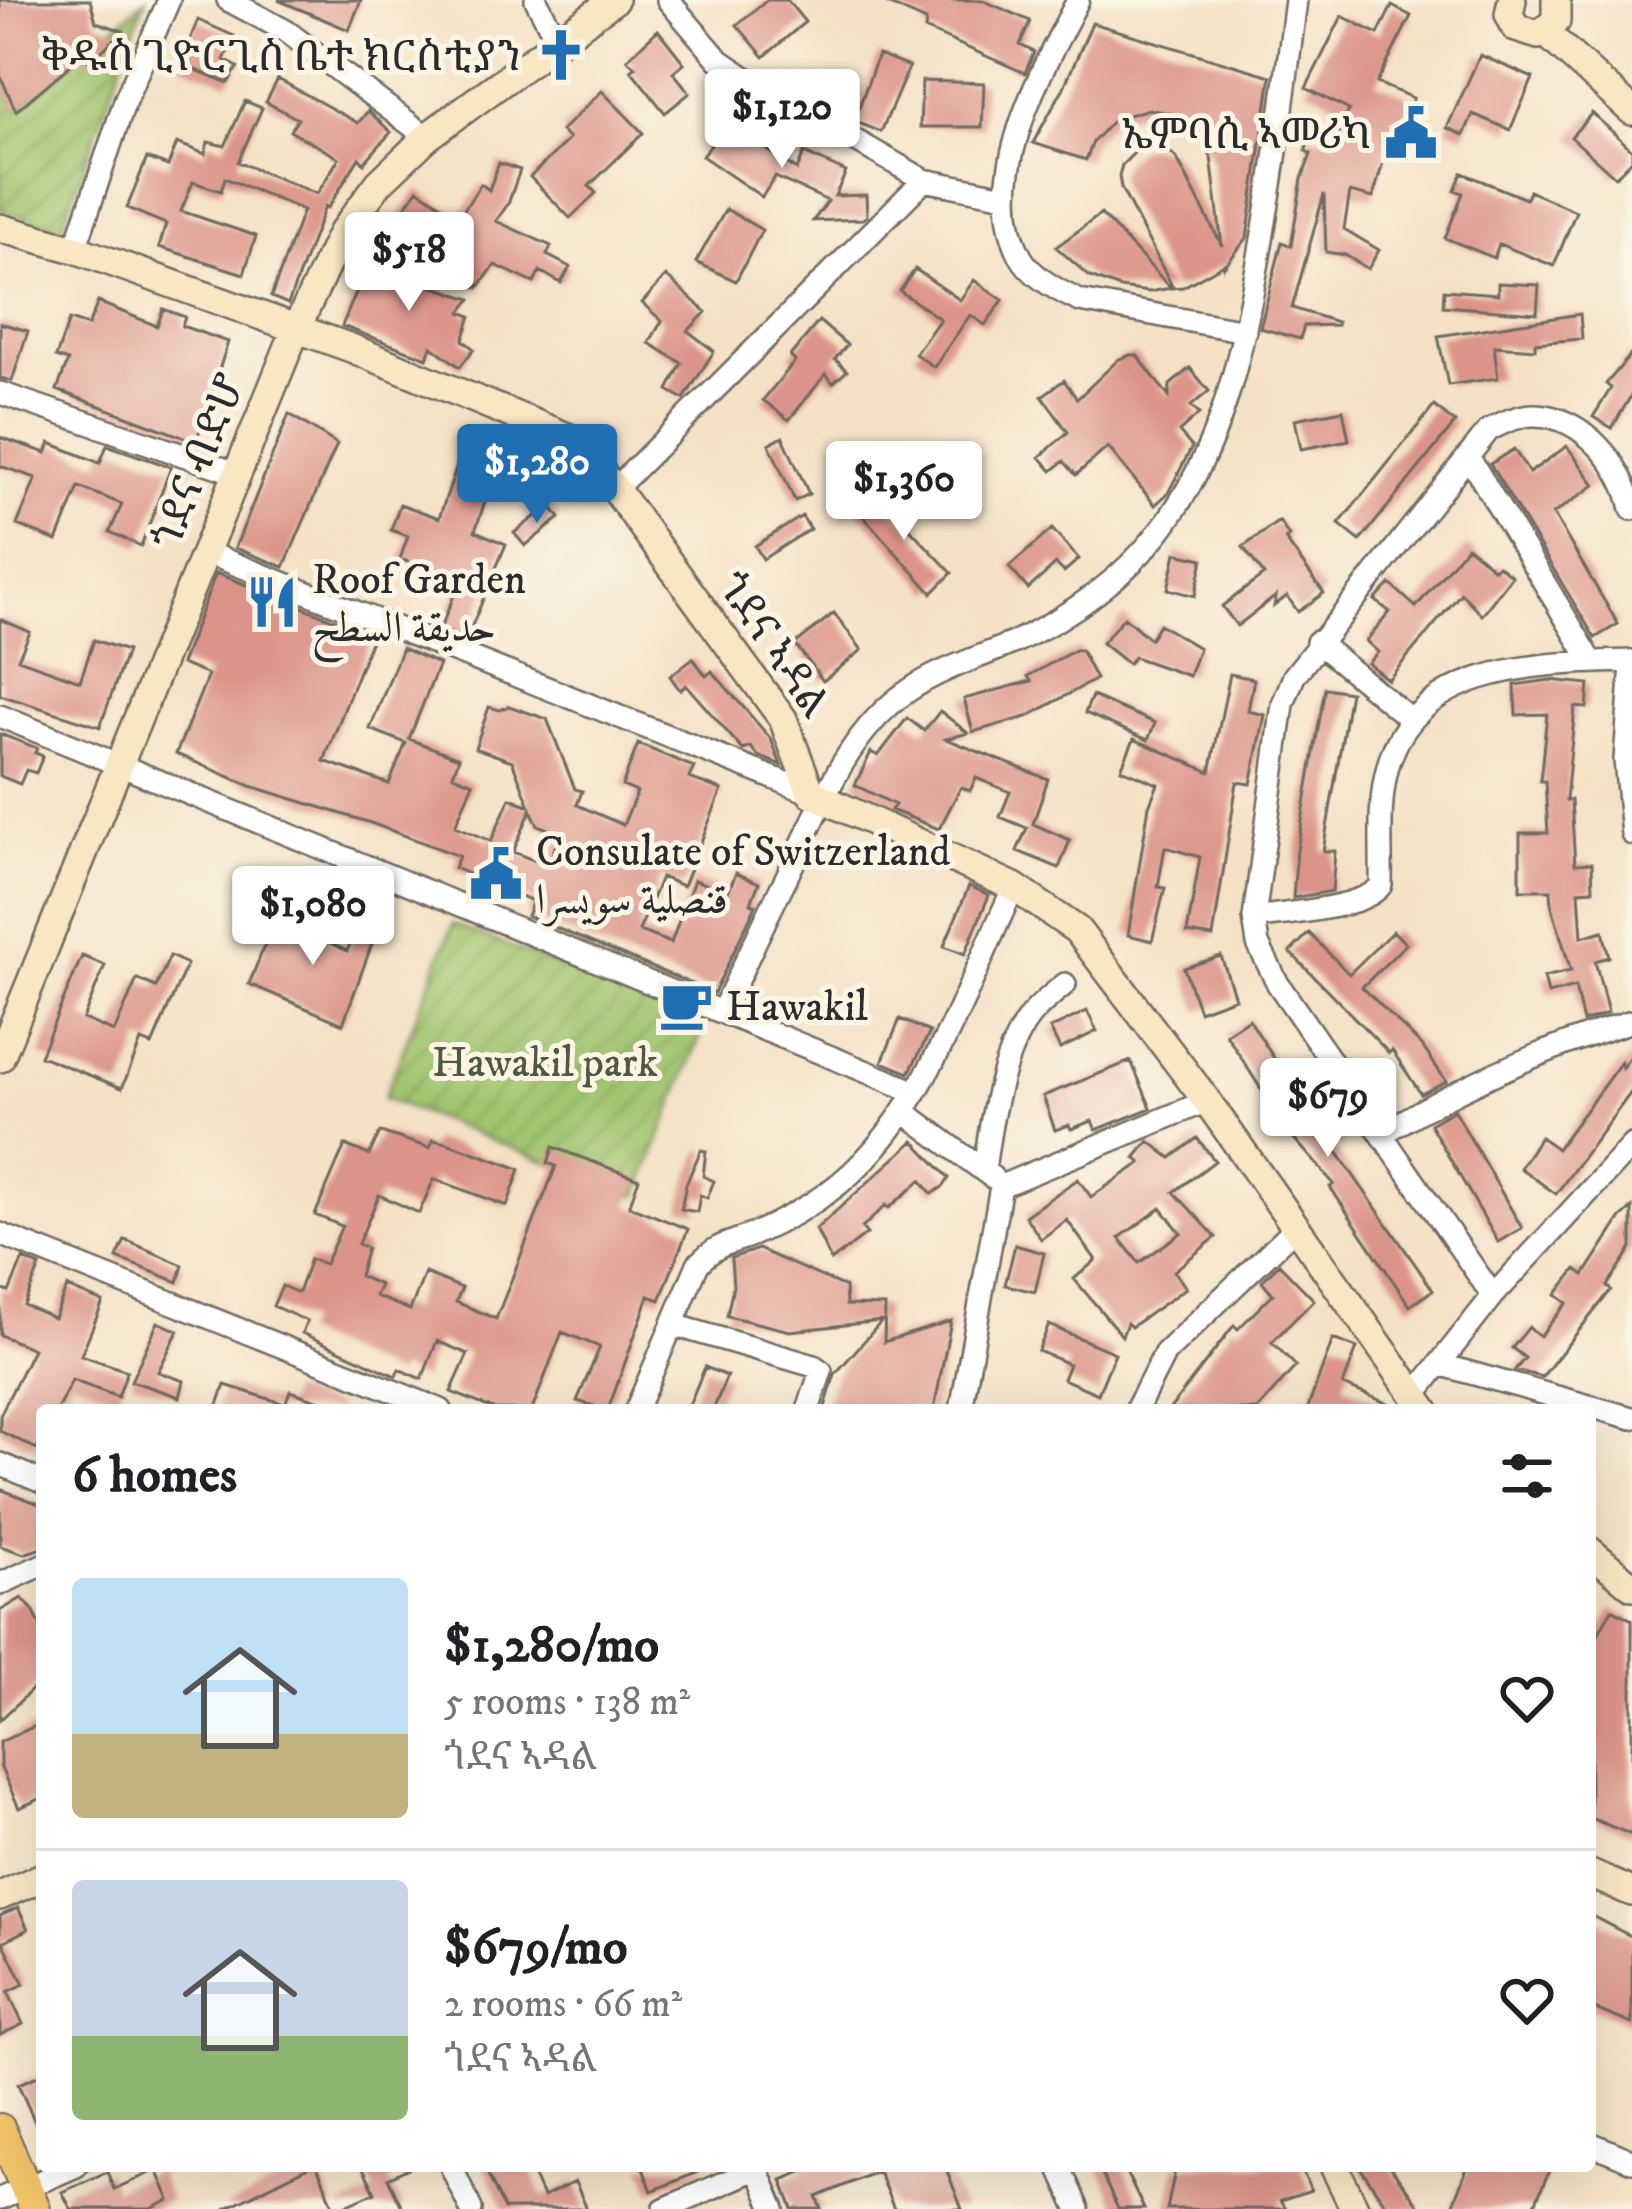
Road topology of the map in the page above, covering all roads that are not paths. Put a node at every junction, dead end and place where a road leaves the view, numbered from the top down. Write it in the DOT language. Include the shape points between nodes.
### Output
graph roads {
  1 [pos="169,0"];
  2 [pos="228,0"];
  3 [pos="536,0"];
  4 [pos="614,0"];
  5 [pos="668,0"];
  6 [pos="1078,0"];
  7 [pos="1296,0"];
  8 [pos="1556,0"];
  9 [pos="1506,2"];
  10 [pos="1545,32"];
  11 [pos="558,42"];
  12 [pos="1632,111"];
  13 [pos="427,137"];
  14 [pos="924,180"];
  15 [pos="1005,196"];
  16 [pos="0,228"];
  17 [pos="75,250"];
  18 [pos="296,329"];
  19 [pos="1245,331"];
  20 [pos="0,393"];
  21 [pos="1468,456"];
  22 [pos="236,473"];
  23 [pos="615,489"];
  24 [pos="1632,509"];
  25 [pos="205,552"];
  26 [pos="1317,642"];
  27 [pos="1592,662"];
  28 [pos="1632,662"];
  29 [pos="0,716"];
  30 [pos="1410,719"];
  31 [pos="121,766"];
  32 [pos="817,796"];
  33 [pos="1632,834"];
  34 [pos="1014,887"];
  35 [pos="1254,918"];
  36 [pos="1065,984"];
  37 [pos="722,1012"];
  38 [pos="1632,1022"];
  39 [pos="0,1055"];
  40 [pos="916,1092"];
  41 [pos="1207,1101"];
  42 [pos="906,1113"];
  43 [pos="1382,1134"];
  44 [pos="1632,1145"];
  45 [pos="993,1178"];
  46 [pos="1297,1226"];
  47 [pos="0,1234"];
  48 [pos="1493,1296"];
  49 [pos="674,1325"];
  50 [pos="1442,1365"];
  51 [pos="384,1399"];
  52 [pos="639,1404"];
  53 [pos="810,1404"];
  54 [pos="962,1404"];
  55 [pos="1139,1404"];
  56 [pos="1414,1404"];
  57 [pos="1416,1404"];
  58 [pos="1582,1404"];
  59 [pos="1596,1408"];
  60 [pos="1632,1418"];
  61 [pos="0,1464"];
  62 [pos="36,1479"];
  63 [pos="1596,1556"];
  64 [pos="36,1568"];
  65 [pos="0,1584"];
  66 [pos="1632,1586"];
  67 [pos="1596,1877"];
  68 [pos="36,1880"];
  69 [pos="1632,1892"];
  70 [pos="0,1896"];
  71 [pos="0,2129"];
  72 [pos="1596,2146"];
  73 [pos="1632,2162"];
  74 [pos="66,2172"];
  75 [pos="454,2172"];
  76 [pos="747,2172"];
  77 [pos="760,2172"];
  78 [pos="1062,2172"];
  79 [pos="1337,2172"];
  80 [pos="20,2199"];
  81 [pos="471,2209"];
  82 [pos="664,2209"];
  83 [pos="774,2209"];
  84 [pos="1078,2209"];
  85 [pos="1354,2209"];
  1 -- 17 [label="street"];
  2 -- 13 [label="street" via="286,31"];
  3 -- 11 [label="street"];
  4 -- 11 [label="street, ጎደና ብድሆ"];
  5 -- 14 [label="street" via="731,67"];
  6 -- 15 [label="street" via="1025,105"];
  7 -- 19 [label="street"];
  8 -- 10 [label="street" via="1556,21"];
  9 -- 10 [label="street" via="1516,28"];
  10 -- 12 [label="street"];
  11 -- 13 [label="street, ጎደና ብድሆ"];
  13 -- 18 [label="street, ጎደና ብድሆ" via="341,233"];
  14 -- 15 [label="street"];
  14 -- 23 [label="street"];
  15 -- 19 [label="street" via="1022,258 1056,290 1080,302"];
  16 -- 17 [label="street, ጎደና ኣዳል"];
  17 -- 18 [label="street, ጎደና ኣዳል"];
  18 -- 22 [label="street, ጎደና ብድሆ"];
  18 -- 23 [label="street, ጎደና ኣዳል" via="559,431"];
  19 -- 32 [label="street" via="1216,435 1189,490 1121,575 1011,643 904,693"];
  20 -- 22 [label="street"];
  21 -- 24 [label="street" via="1509,419 1555,418 1611,459"];
  21 -- 26 [label="street"];
  21 -- 27 [label="street"];
  22 -- 25 [label="street, ጎደና ብድሆ"];
  23 -- 32 [label="street, ጎደና ኣዳል" via="783,719"];
  25 -- 31 [label="street, ጎደና ብድሆ"];
  25 -- 32 [label="street"];
  26 -- 30 [label="street"];
  26 -- 35 [label="street" via="1283,704"];
  27 -- 28 [label="street"];
  27 -- 30 [label="street" via="1500,671"];
  28 -- 33 [label="street" via="1625,760"];
  29 -- 31 [label="street"];
  30 -- 35 [label="street" via="1385,778 1375,894"];
  31 -- 37 [label="street"];
  31 -- 39 [label="street, ጎደና ብድሆ"];
  32 -- 34 [label="street"];
  32 -- 37 [label="street"];
  34 -- 40 [label="street"];
  34 -- 41 [label="street" via="1076,930"];
  35 -- 43 [label="street" via="1266,966"];
  36 -- 45 [label="street" via="1022,1028 1000,1088"];
  37 -- 40 [label="street"];
  38 -- 43 [label="street" via="1558,1044"];
  40 -- 42 [label="street"];
  41 -- 45 [label="street"];
  41 -- 46 [label="street"];
  42 -- 45 [label="street"];
  42 -- 49 [label="street" via="828,1192 716,1245 698,1264"];
  43 -- 48 [label="street"];
  44 -- 48 [label="street"];
  45 -- 54 [label="street"];
  46 -- 55 [label="street" via="1165,1353"];
  46 -- 56 [label="street"];
  47 -- 51 [label="street"];
  48 -- 50 [label="street"];
  49 -- 52 [label="street"];
  49 -- 53 [label="street" via="814,1366 820,1371"];
  50 -- 57 [label="street"];
  50 -- 58 [label="street"];
  59 -- 60 [label="street"];
  61 -- 62 [label="street"];
  63 -- 66 [label="street"];
  64 -- 65 [label="street"];
  67 -- 69 [label="street"];
  68 -- 70 [label="street"];
  71 -- 80 [label="main road"];
  72 -- 73 [label="street"];
  74 -- 80 [label="street"];
  75 -- 81 [label="street"];
  76 -- 82 [label="street"];
  77 -- 83 [label="street"];
  78 -- 84 [label="street"];
  79 -- 85 [label="street"];
}
